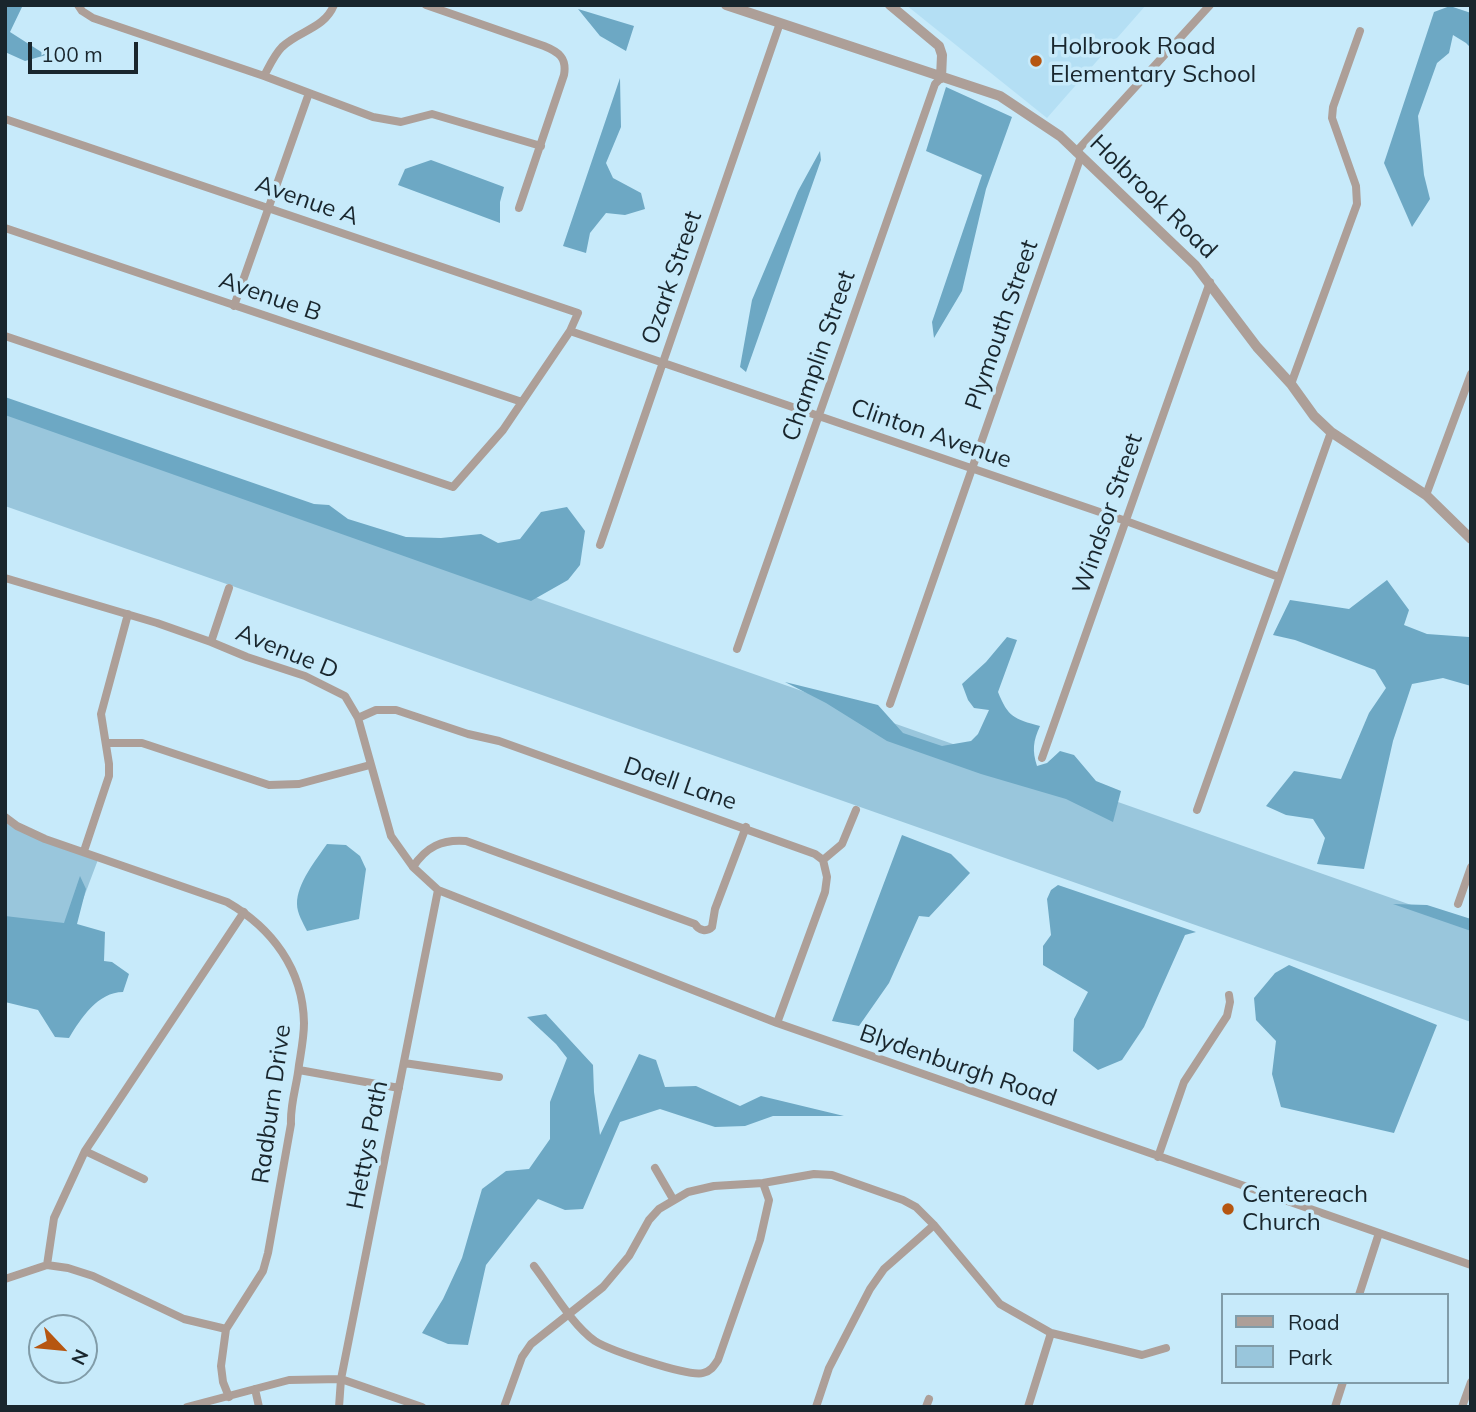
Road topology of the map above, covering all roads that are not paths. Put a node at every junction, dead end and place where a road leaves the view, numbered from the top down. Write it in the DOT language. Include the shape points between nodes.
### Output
graph roads {
  1 [pos="78,5"];
  2 [pos="334,5"];
  3 [pos="426,5"];
  4 [pos="726,5"];
  5 [pos="890,5"];
  6 [pos="1210,5"];
  7 [pos="780,23"];
  8 [pos="1360,31"];
  9 [pos="264,76"];
  10 [pos="941,78"];
  11 [pos="309,93"];
  12 [pos="5,119"];
  13 [pos="541,146"];
  14 [pos="1078,154"];
  15 [pos="268,207"];
  16 [pos="519,208"];
  17 [pos="5,228"];
  18 [pos="1210,282"];
  19 [pos="234,306"];
  20 [pos="570,331"];
  21 [pos="5,336"];
  22 [pos="663,361"];
  23 [pos="1471,374"];
  24 [pos="1291,384"];
  25 [pos="522,402"];
  26 [pos="818,415"];
  27 [pos="1331,432"];
  28 [pos="972,470"];
  29 [pos="1426,495"];
  30 [pos="1126,522"];
  31 [pos="1471,539"];
  32 [pos="600,545"];
  33 [pos="1279,577"];
  34 [pos="5,578"];
  35 [pos="229,588"];
  36 [pos="128,614"];
  37 [pos="211,642"];
  38 [pos="737,649"];
  39 [pos="890,704"];
  40 [pos="358,718"];
  41 [pos="106,743"];
  42 [pos="1042,758"];
  43 [pos="370,765"];
  44 [pos="856,810"];
  45 [pos="1197,810"];
  46 [pos="5,817"];
  47 [pos="746,827"];
  48 [pos="84,851"];
  49 [pos="823,860"];
  50 [pos="413,867"];
  51 [pos="1471,867"];
  52 [pos="438,890"];
  53 [pos="1458,904"];
  54 [pos="244,912"];
  55 [pos="1229,995"];
  56 [pos="777,1023"];
  57 [pos="404,1063"];
  58 [pos="299,1070"];
  59 [pos="499,1077"];
  60 [pos="399,1088"];
  61 [pos="85,1151"];
  62 [pos="1158,1157"];
  63 [pos="655,1168"];
  64 [pos="144,1179"];
  65 [pos="763,1183"];
  66 [pos="673,1199"];
  67 [pos="934,1225"];
  68 [pos="1379,1233"];
  69 [pos="47,1265"];
  70 [pos="1471,1265"];
  71 [pos="534,1266"];
  72 [pos="5,1279"];
  73 [pos="1360,1293"];
  74 [pos="570,1314"];
  75 [pos="226,1329"];
  76 [pos="1051,1333"];
  77 [pos="1166,1348"];
  78 [pos="341,1379"];
  79 [pos="1471,1382"];
  80 [pos="1342,1384"];
  81 [pos="256,1389"];
  82 [pos="229,1398"];
  83 [pos="187,1407"];
  84 [pos="259,1407"];
  85 [pos="339,1407"];
  86 [pos="422,1407"];
  87 [pos="504,1407"];
  88 [pos="816,1407"];
  89 [pos="1028,1407"];
  90 [pos="1335,1407"];
  91 [pos="1462,1407"];
  1 -- 9 [label="street" via="93,18"];
  2 -- 9 [label="street" via="322,24 280,48"];
  3 -- 13 [label="street" via="560,54 564,75"];
  4 -- 7 [label="street, Holbrook Road"];
  5 -- 10 [label="street" via="939,46"];
  6 -- 14 [label="street"];
  7 -- 10 [label="street, Holbrook Road"];
  7 -- 22 [label="street, Ozark Street"];
  8 -- 24 [label="street" via="1332,118 1356,186 1357,204"];
  9 -- 11 [label="street"];
  10 -- 14 [label="street, Holbrook Road" via="1000,96"];
  10 -- 26 [label="street, Champlin Street" via="935,84"];
  11 -- 13 [label="street" via="384,120 401,122 432,114"];
  11 -- 15 [label="street"];
  12 -- 15 [label="street, Avenue A"];
  13 -- 16 [label="street"];
  14 -- 18 [label="street, Holbrook Road"];
  14 -- 28 [label="street, Plymouth Street"];
  15 -- 19 [label="street"];
  15 -- 20 [label="street, Avenue A" via="579,313"];
  17 -- 19 [label="street, Avenue B"];
  18 -- 24 [label="street, Holbrook Road" via="1257,347"];
  18 -- 30 [label="street, Windsor Street"];
  19 -- 25 [label="street, Avenue B"];
  20 -- 22 [label="street, Clinton Avenue"];
  20 -- 25 [label="street"];
  21 -- 25 [label="street" via="453,487"];
  22 -- 26 [label="street, Clinton Avenue"];
  22 -- 32 [label="street, Ozark Street"];
  23 -- 29 [label="street"];
  24 -- 27 [label="street, Holbrook Road"];
  26 -- 28 [label="street, Clinton Avenue"];
  26 -- 38 [label="street, Champlin Street"];
  27 -- 29 [label="street, Holbrook Road"];
  27 -- 33 [label="street"];
  28 -- 30 [label="street, Clinton Avenue"];
  28 -- 39 [label="street, Plymouth Street"];
  29 -- 31 [label="street, Holbrook Road"];
  30 -- 33 [label="street, Clinton Avenue"];
  30 -- 42 [label="street, Windsor Street"];
  33 -- 45 [label="street"];
  34 -- 36 [label="street, Avenue D"];
  35 -- 37 [label="street"];
  36 -- 37 [label="street, Avenue D"];
  36 -- 41 [label="street" via="101,714"];
  37 -- 40 [label="street, Avenue D" via="323,683 345,696"];
  40 -- 43 [label="street, Avenue D"];
  40 -- 47 [label="street, Daell Lane" via="385,709 406,712"];
  41 -- 43 [label="street" via="142,743 269,785 299,785"];
  41 -- 48 [label="street" via="109,776"];
  43 -- 50 [label="street, Avenue D" via="391,836"];
  44 -- 49 [label="street" via="842,844"];
  46 -- 48 [label="street, Radburn Drive" via="46,839"];
  47 -- 49 [label="street, Daell Lane" via="807,849"];
  47 -- 50 [label="street" via="712,927 706,930 466,841 438,843"];
  48 -- 54 [label="street, Radburn Drive"];
  49 -- 56 [label="street" via="825,892"];
  50 -- 52 [label="street, Avenue D"];
  51 -- 53 [label="street"];
  52 -- 56 [label="street, Blydenburgh Road"];
  52 -- 57 [label="street, Hettys Path"];
  54 -- 58 [label="street, Radburn Drive" via="276,941 297,982 304,1024"];
  54 -- 61 [label="street"];
  55 -- 62 [label="street" via="1227,1016 1184,1082"];
  56 -- 62 [label="street, Blydenburgh Road"];
  57 -- 59 [label="street"];
  57 -- 60 [label="street, Hettys Path"];
  58 -- 60 [label="street"];
  58 -- 75 [label="street, Radburn Drive" via="263,1271"];
  60 -- 78 [label="street, Hettys Path"];
  61 -- 64 [label="street"];
  61 -- 69 [label="street" via="54,1218"];
  62 -- 68 [label="street, Blydenburgh Road"];
  63 -- 66 [label="street"];
  65 -- 66 [label="street" via="713,1186"];
  65 -- 67 [label="street" via="832,1175 903,1200"];
  65 -- 74 [label="street" via="769,1200 760,1240 713,1368 692,1374 609,1347 594,1340"];
  66 -- 74 [label="street" via="649,1220 629,1256 603,1287"];
  67 -- 76 [label="street" via="1000,1304"];
  67 -- 88 [label="street" via="884,1269 870,1289 829,1368"];
  68 -- 70 [label="street, Blydenburgh Road"];
  68 -- 73 [label="street"];
  69 -- 72 [label="street"];
  69 -- 75 [label="street" via="93,1276 184,1319"];
  71 -- 74 [label="street"];
  74 -- 87 [label="street" via="544,1332 522,1357"];
  75 -- 82 [label="street, Radburn Drive" via="221,1366"];
  76 -- 77 [label="street" via="1142,1355"];
  76 -- 89 [label="street"];
  78 -- 81 [label="street" via="289,1380"];
  78 -- 85 [label="street, Hettys Path"];
  78 -- 86 [label="street"];
  79 -- 91 [label="street"];
  80 -- 90 [label="street"];
  81 -- 82 [label="street"];
  81 -- 84 [label="street"];
  82 -- 83 [label="street"];
}
